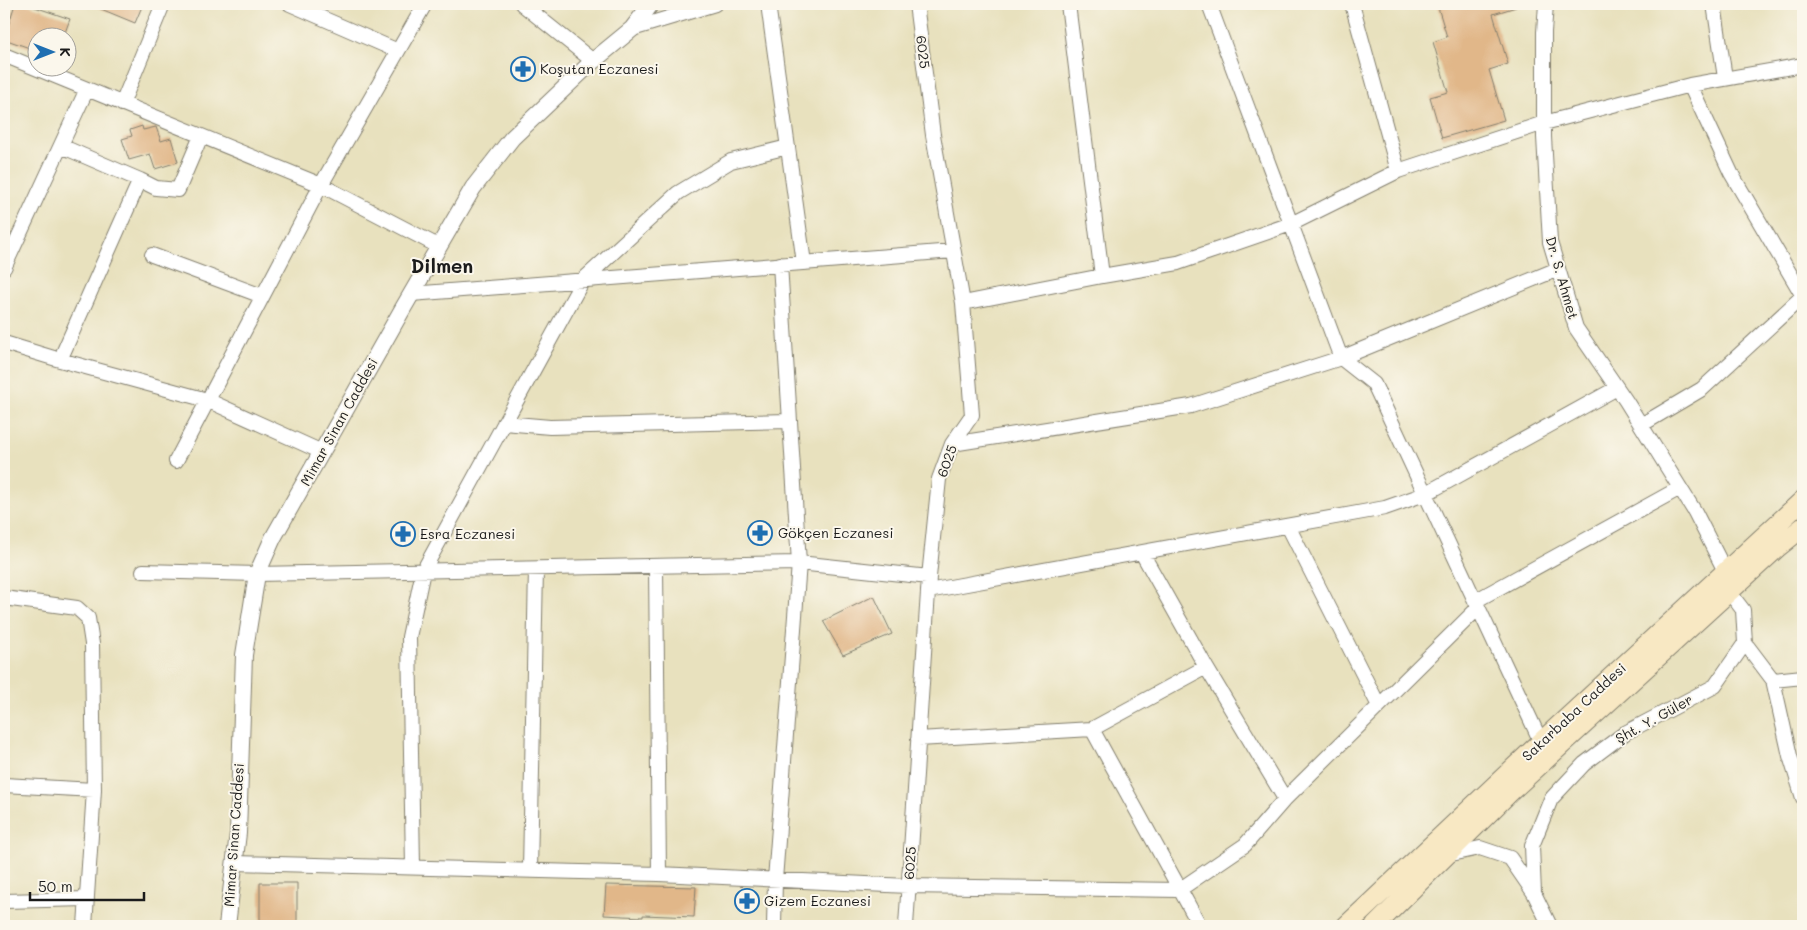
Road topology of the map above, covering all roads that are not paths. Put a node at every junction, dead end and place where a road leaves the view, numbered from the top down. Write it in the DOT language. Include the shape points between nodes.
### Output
graph roads {
  1 [pos="163,4"];
  2 [pos="290,4"];
  3 [pos="425,4"];
  4 [pos="522,4"];
  5 [pos="651,4"];
  6 [pos="715,4"];
  7 [pos="768,4"];
  8 [pos="916,4"];
  9 [pos="1068,4"];
  10 [pos="1209,4"];
  11 [pos="1352,4"];
  12 [pos="1546,4"];
  13 [pos="1714,4"];
  14 [pos="632,29"];
  15 [pos="398,51"];
  16 [pos="4,55"];
  17 [pos="593,61"];
  18 [pos="1803,66"];
  19 [pos="1725,78"];
  20 [pos="1690,85"];
  21 [pos="87,90"];
  22 [pos="122,104"];
  23 [pos="1544,123"];
  24 [pos="201,136"];
  25 [pos="61,146"];
  26 [pos="788,147"];
  27 [pos="1398,172"];
  28 [pos="140,180"];
  29 [pos="321,185"];
  30 [pos="1291,224"];
  31 [pos="438,246"];
  32 [pos="953,251"];
  33 [pos="152,256"];
  34 [pos="804,262"];
  35 [pos="780,264"];
  36 [pos="4,268"];
  37 [pos="1558,270"];
  38 [pos="1102,276"];
  39 [pos="583,280"];
  40 [pos="411,294"];
  41 [pos="262,296"];
  42 [pos="1803,296"];
  43 [pos="963,303"];
  44 [pos="4,343"];
  45 [pos="1341,358"];
  46 [pos="60,360"];
  47 [pos="1617,388"];
  48 [pos="207,400"];
  49 [pos="790,422"];
  50 [pos="504,423"];
  51 [pos="1641,425"];
  52 [pos="952,444"];
  53 [pos="322,452"];
  54 [pos="176,461"];
  55 [pos="1680,488"];
  56 [pos="1425,494"];
  57 [pos="1803,500"];
  58 [pos="1288,526"];
  59 [pos="1803,527"];
  60 [pos="1142,553"];
  61 [pos="799,564"];
  62 [pos="656,566"];
  63 [pos="536,569"];
  64 [pos="143,571"];
  65 [pos="423,571"];
  66 [pos="1725,571"];
  67 [pos="257,574"];
  68 [pos="929,584"];
  69 [pos="1730,593"];
  70 [pos="4,598"];
  71 [pos="1477,605"];
  72 [pos="1745,643"];
  73 [pos="1206,667"];
  74 [pos="1803,677"];
  75 [pos="1773,680"];
  76 [pos="1379,706"];
  77 [pos="1092,728"];
  78 [pos="918,739"];
  79 [pos="1541,742"];
  80 [pos="1797,755"];
  81 [pos="4,785"];
  82 [pos="94,790"];
  83 [pos="1803,798"];
  84 [pos="1285,799"];
  85 [pos="1446,855"];
  86 [pos="235,863"];
  87 [pos="413,866"];
  88 [pos="530,870"];
  89 [pos="659,874"];
  90 [pos="775,880"];
  91 [pos="908,886"];
  92 [pos="1179,890"];
  93 [pos="1534,893"];
  94 [pos="87,899"];
  95 [pos="4,901"];
  96 [pos="85,926"];
  97 [pos="227,926"];
  98 [pos="239,926"];
  99 [pos="774,926"];
  100 [pos="906,926"];
  101 [pos="1200,926"];
  102 [pos="1346,926"];
  103 [pos="1375,926"];
  104 [pos="1550,926"];
  1 -- 22 [label="street"];
  2 -- 15 [label="street"];
  3 -- 15 [label="street"];
  4 -- 17 [label="street"];
  5 -- 14 [label="street, Mimar Sinan Caddesi"];
  6 -- 14 [label="street"];
  7 -- 26 [label="street"];
  8 -- 32 [label="street, 6025" via="933,135"];
  9 -- 38 [label="street"];
  10 -- 30 [label="street"];
  11 -- 27 [label="street"];
  12 -- 23 [label="street, Dr. S. Ahmet"];
  13 -- 19 [label="street"];
  14 -- 17 [label="street, Mimar Sinan Caddesi"];
  15 -- 29 [label="street"];
  16 -- 21 [label="street"];
  17 -- 31 [label="street, Mimar Sinan Caddesi" via="512,138 473,188"];
  18 -- 19 [label="street"];
  19 -- 20 [label="street"];
  20 -- 23 [label="street"];
  20 -- 42 [label="street" via="1731,173"];
  21 -- 22 [label="street"];
  21 -- 25 [label="street"];
  22 -- 24 [label="street"];
  23 -- 27 [label="street"];
  23 -- 37 [label="street, Dr. S. Ahmet" via="1550,242"];
  24 -- 28 [label="street" via="178,190 156,188"];
  24 -- 29 [label="street"];
  25 -- 28 [label="street"];
  25 -- 36 [label="street"];
  26 -- 34 [label="street"];
  26 -- 39 [label="street" via="731,161 678,193"];
  27 -- 30 [label="street"];
  28 -- 46 [label="street"];
  29 -- 31 [label="street"];
  29 -- 41 [label="street"];
  30 -- 38 [label="street" via="1178,263"];
  30 -- 45 [label="street"];
  31 -- 40 [label="street, Mimar Sinan Caddesi"];
  32 -- 34 [label="street"];
  32 -- 43 [label="street, 6025"];
  33 -- 41 [label="street"];
  34 -- 35 [label="street"];
  35 -- 39 [label="street"];
  35 -- 49 [label="street"];
  37 -- 45 [label="street"];
  37 -- 47 [label="street, Dr. S. Ahmet" via="1576,328"];
  38 -- 43 [label="street"];
  39 -- 40 [label="street"];
  39 -- 50 [label="street"];
  40 -- 53 [label="street, Mimar Sinan Caddesi"];
  41 -- 48 [label="street"];
  42 -- 51 [label="street" via="1702,389"];
  43 -- 52 [label="street, 6025" via="972,415"];
  44 -- 46 [label="street"];
  45 -- 52 [label="street" via="1191,406"];
  45 -- 56 [label="street" via="1374,384"];
  46 -- 48 [label="street"];
  47 -- 51 [label="street, Dr. S. Ahmet"];
  47 -- 56 [label="street"];
  48 -- 53 [label="street"];
  48 -- 54 [label="street"];
  49 -- 50 [label="street" via="550,427"];
  49 -- 61 [label="street"];
  50 -- 65 [label="street"];
  51 -- 55 [label="street, Dr. S. Ahmet"];
  52 -- 68 [label="street, 6025" via="940,478"];
  53 -- 67 [label="street, Mimar Sinan Caddesi"];
  55 -- 66 [label="street, Dr. S. Ahmet"];
  55 -- 71 [label="street"];
  56 -- 58 [label="street" via="1385,508"];
  56 -- 71 [label="street"];
  57 -- 66 [label="main road, Sakarbaba Caddesi"];
  58 -- 60 [label="street"];
  58 -- 76 [label="street"];
  59 -- 69 [label="main road, Sakarbaba Caddesi"];
  60 -- 68 [label="street"];
  60 -- 73 [label="street"];
  61 -- 62 [label="street"];
  61 -- 68 [label="street"];
  61 -- 90 [label="street"];
  62 -- 63 [label="street"];
  62 -- 89 [label="street"];
  63 -- 65 [label="street"];
  63 -- 88 [label="street"];
  64 -- 67 [label="street"];
  65 -- 67 [label="street"];
  65 -- 87 [label="street" via="409,637"];
  66 -- 79 [label="main road, Sakarbaba Caddesi"];
  67 -- 86 [label="street, Mimar Sinan Caddesi" via="244,656"];
  68 -- 78 [label="street, 6025"];
  69 -- 72 [label="street" via="1743,610"];
  69 -- 85 [label="main road, Sakarbaba Caddesi" via="1509,793"];
  70 -- 82 [label="street" via="77,608 88,618 92,644"];
  71 -- 76 [label="street"];
  71 -- 79 [label="street"];
  72 -- 75 [label="street"];
  72 -- 93 [label="street, Şht. Y. Güler" via="1715,686 1625,733 1584,764 1551,799 1532,846"];
  73 -- 77 [label="street"];
  73 -- 84 [label="street"];
  74 -- 75 [label="street"];
  75 -- 80 [label="street"];
  76 -- 84 [label="street"];
  77 -- 78 [label="street"];
  77 -- 92 [label="street"];
  78 -- 91 [label="street, 6025"];
  79 -- 102 [label="main road, Sakarbaba Caddesi"];
  80 -- 83 [label="street"];
  81 -- 82 [label="street"];
  82 -- 94 [label="street"];
  84 -- 92 [label="street" via="1245,845"];
  85 -- 93 [label="street" via="1480,848 1510,858"];
  85 -- 103 [label="main road, Sakarbaba Caddesi"];
  86 -- 87 [label="street"];
  86 -- 97 [label="street, Mimar Sinan Caddesi"];
  86 -- 98 [label="street"];
  87 -- 88 [label="street"];
  88 -- 89 [label="street"];
  89 -- 90 [label="street"];
  90 -- 91 [label="street"];
  90 -- 99 [label="street"];
  91 -- 92 [label="street"];
  91 -- 100 [label="street, 6025"];
  92 -- 101 [label="street"];
  93 -- 104 [label="street, Şht. Y. Güler"];
  94 -- 95 [label="street"];
  94 -- 96 [label="street"];
}
